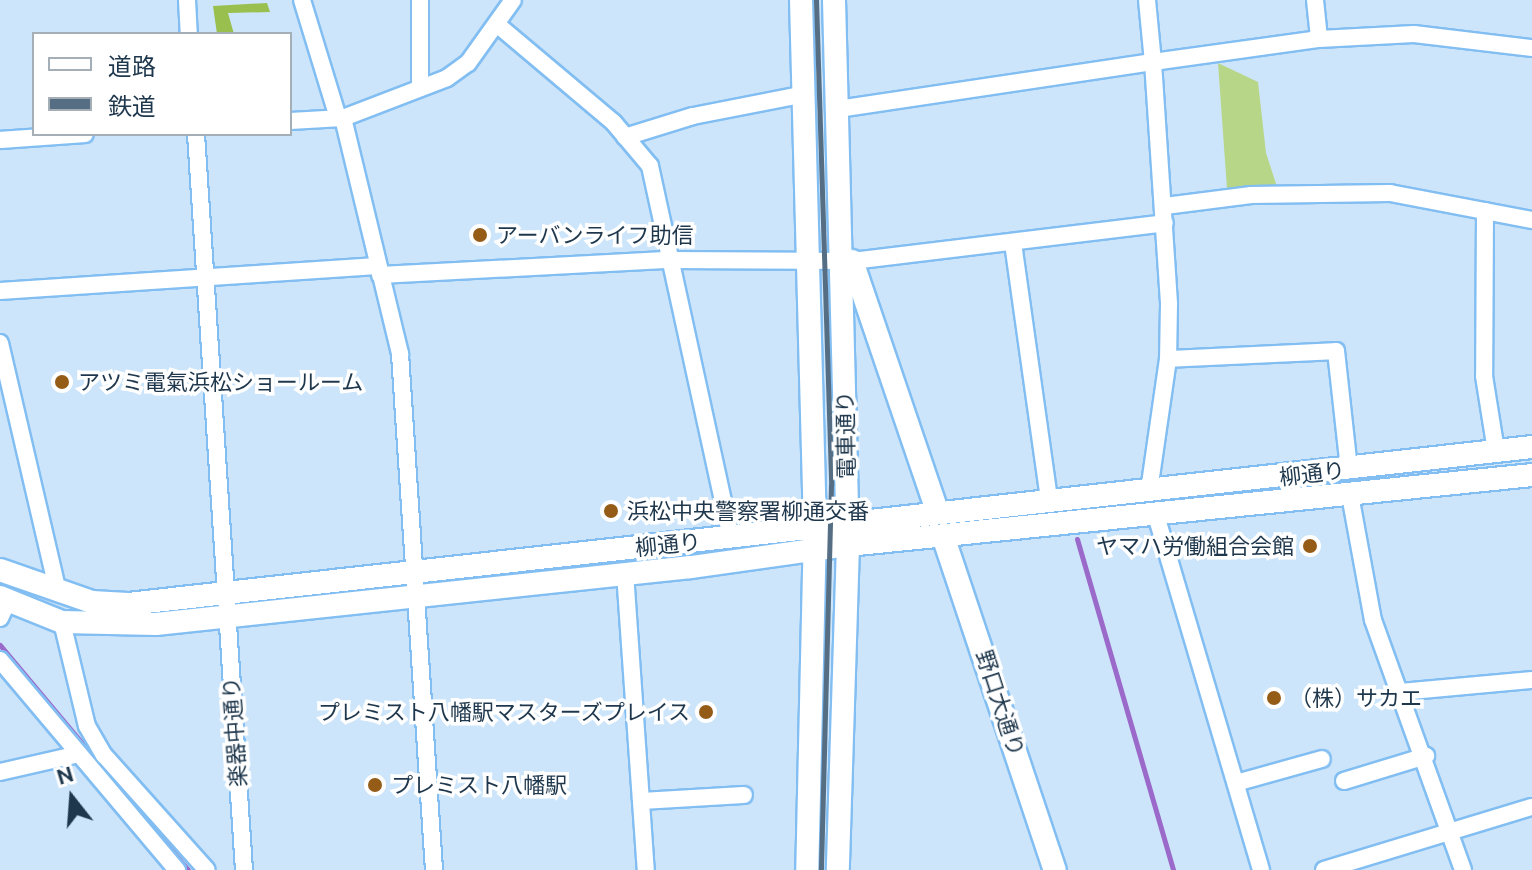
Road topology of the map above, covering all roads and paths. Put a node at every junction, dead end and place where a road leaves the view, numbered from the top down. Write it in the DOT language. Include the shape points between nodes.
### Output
graph roads {
  1 [pos="187,0"];
  2 [pos="302,0"];
  3 [pos="420,0"];
  4 [pos="513,0"];
  5 [pos="801,0"];
  6 [pos="834,0"];
  7 [pos="1147,0"];
  8 [pos="1315,0"];
  9 [pos="499,26"];
  10 [pos="189,32"];
  11 [pos="1319,39"];
  12 [pos="1532,48"];
  13 [pos="1153,62"];
  14 [pos="420,88"];
  15 [pos="805,94"];
  16 [pos="838,109"];
  17 [pos="341,118"];
  18 [pos="292,121"];
  19 [pos="57,136"];
  20 [pos="196,136"];
  21 [pos="625,137"];
  22 [pos="0,140"];
  23 [pos="1165,206"];
  24 [pos="1485,211"];
  25 [pos="1532,220"];
  26 [pos="1165,223"];
  27 [pos="1013,243"];
  28 [pos="808,258"];
  29 [pos="847,259"];
  30 [pos="670,260"];
  31 [pos="378,270"];
  32 [pos="203,277"];
  33 [pos="0,291"];
  34 [pos="0,343"];
  35 [pos="1168,359"];
  36 [pos="1532,447"];
  37 [pos="1496,451"];
  38 [pos="1349,469"];
  39 [pos="1532,475"];
  40 [pos="1350,495"];
  41 [pos="1049,498"];
  42 [pos="1152,501"];
  43 [pos="937,511"];
  44 [pos="847,534"];
  45 [pos="943,536"];
  46 [pos="731,537"];
  47 [pos="815,539"];
  48 [pos="0,570"];
  49 [pos="414,573"];
  50 [pos="625,573"];
  51 [pos="58,593"];
  52 [pos="224,593"];
  53 [pos="415,596"];
  54 [pos="3,606"];
  55 [pos="226,618"];
  56 [pos="62,622"];
  57 [pos="0,660"];
  58 [pos="1532,680"];
  59 [pos="1400,692"];
  60 [pos="79,754"];
  61 [pos="1426,756"];
  62 [pos="1322,759"];
  63 [pos="0,772"];
  64 [pos="1344,781"];
  65 [pos="1236,783"];
  66 [pos="744,795"];
  67 [pos="641,801"];
  68 [pos="1532,807"];
  69 [pos="1451,832"];
  70 [pos="177,870"];
  71 [pos="207,870"];
  72 [pos="244,870"];
  73 [pos="434,870"];
  74 [pos="646,870"];
  75 [pos="807,870"];
  76 [pos="838,870"];
  77 [pos="1055,870"];
  78 [pos="1261,870"];
  79 [pos="1324,870"];
  80 [pos="1463,870"];
  1 -- 10 [label="street"];
  2 -- 17 [label="street"];
  3 -- 14 [label="street"];
  4 -- 9 [label="street"];
  5 -- 15 [label="street, 電車通り"];
  6 -- 16 [label="street, 電車通り"];
  7 -- 13 [label="street"];
  8 -- 11 [label="street"];
  9 -- 14 [label="street" via="468,63"];
  9 -- 21 [label="street"];
  11 -- 12 [label="street" via="1414,34"];
  11 -- 13 [label="street"];
  13 -- 16 [label="street"];
  13 -- 23 [label="street"];
  14 -- 17 [label="street"];
  15 -- 21 [label="street" via="693,116"];
  15 -- 28 [label="street, 電車通り"];
  16 -- 29 [label="street, 電車通り"];
  17 -- 18 [label="street"];
  17 -- 31 [label="street"];
  19 -- 22 [label="street"];
  20 -- 32 [label="street, 楽器中通り"];
  21 -- 30 [label="street" via="650,166"];
  23 -- 24 [label="street" via="1251,195 1390,193"];
  23 -- 26 [label="street"];
  24 -- 25 [label="street"];
  24 -- 37 [label="street" via="1484,376"];
  26 -- 27 [label="street"];
  26 -- 35 [label="street"];
  27 -- 29 [label="street"];
  27 -- 41 [label="street"];
  28 -- 29 [label="street"];
  28 -- 30 [label="street"];
  28 -- 47 [label="street, 電車通り"];
  29 -- 43 [label="street"];
  29 -- 44 [label="street, 電車通り"];
  30 -- 31 [label="street"];
  30 -- 46 [label="street"];
  31 -- 32 [label="street"];
  31 -- 49 [label="street" via="400,354"];
  32 -- 33 [label="street"];
  32 -- 52 [label="street, 楽器中通り"];
  34 -- 51 [label="street"];
  35 -- 38 [label="street" via="1336,351"];
  35 -- 42 [label="street"];
  36 -- 37 [label="street, 柳通り"];
  37 -- 38 [label="street, 柳通り"];
  38 -- 42 [label="street, 柳通り"];
  39 -- 40 [label="street, 柳通り"];
  40 -- 42 [label="street, 柳通り"];
  40 -- 59 [label="street" via="1373,620"];
  41 -- 42 [label="street, 柳通り"];
  41 -- 43 [label="street, 柳通り"];
  42 -- 45 [label="street, 柳通り"];
  42 -- 65 [label="street"];
  43 -- 44 [label="street, 柳通り"];
  44 -- 45 [label="street, 柳通り"];
  44 -- 47 [label="street, 柳通り"];
  44 -- 76 [label="street, 電車通り"];
  45 -- 77 [label="street, 野口大通り"];
  46 -- 47 [label="street, 柳通り"];
  46 -- 49 [label="street, 柳通り"];
  47 -- 50 [label="street, 柳通り"];
  47 -- 75 [label="street, 電車通り"];
  48 -- 51 [label="street, 柳通り"];
  49 -- 52 [label="street, 柳通り"];
  49 -- 53 [label="street"];
  50 -- 53 [label="street, 柳通り"];
  50 -- 67 [label="street"];
  51 -- 52 [label="street, 柳通り" via="128,604"];
  52 -- 55 [label="street, 楽器中通り"];
  53 -- 55 [label="street, 柳通り"];
  53 -- 73 [label="street"];
  54 -- 56 [label="street, 柳通り"];
  55 -- 56 [label="street, 柳通り" via="156,624"];
  55 -- 72 [label="street, 楽器中通り"];
  56 -- 71 [label="street" via="87,726 104,755"];
  57 -- 60 [label="street"];
  58 -- 59 [label="street"];
  59 -- 61 [label="street"];
  60 -- 63 [label="street"];
  60 -- 70 [label="street"];
  61 -- 64 [label="street"];
  61 -- 69 [label="street"];
  62 -- 65 [label="street"];
  65 -- 78 [label="street"];
  66 -- 67 [label="street"];
  67 -- 74 [label="street"];
  68 -- 69 [label="street"];
  69 -- 79 [label="street"];
  69 -- 80 [label="street"];
}
